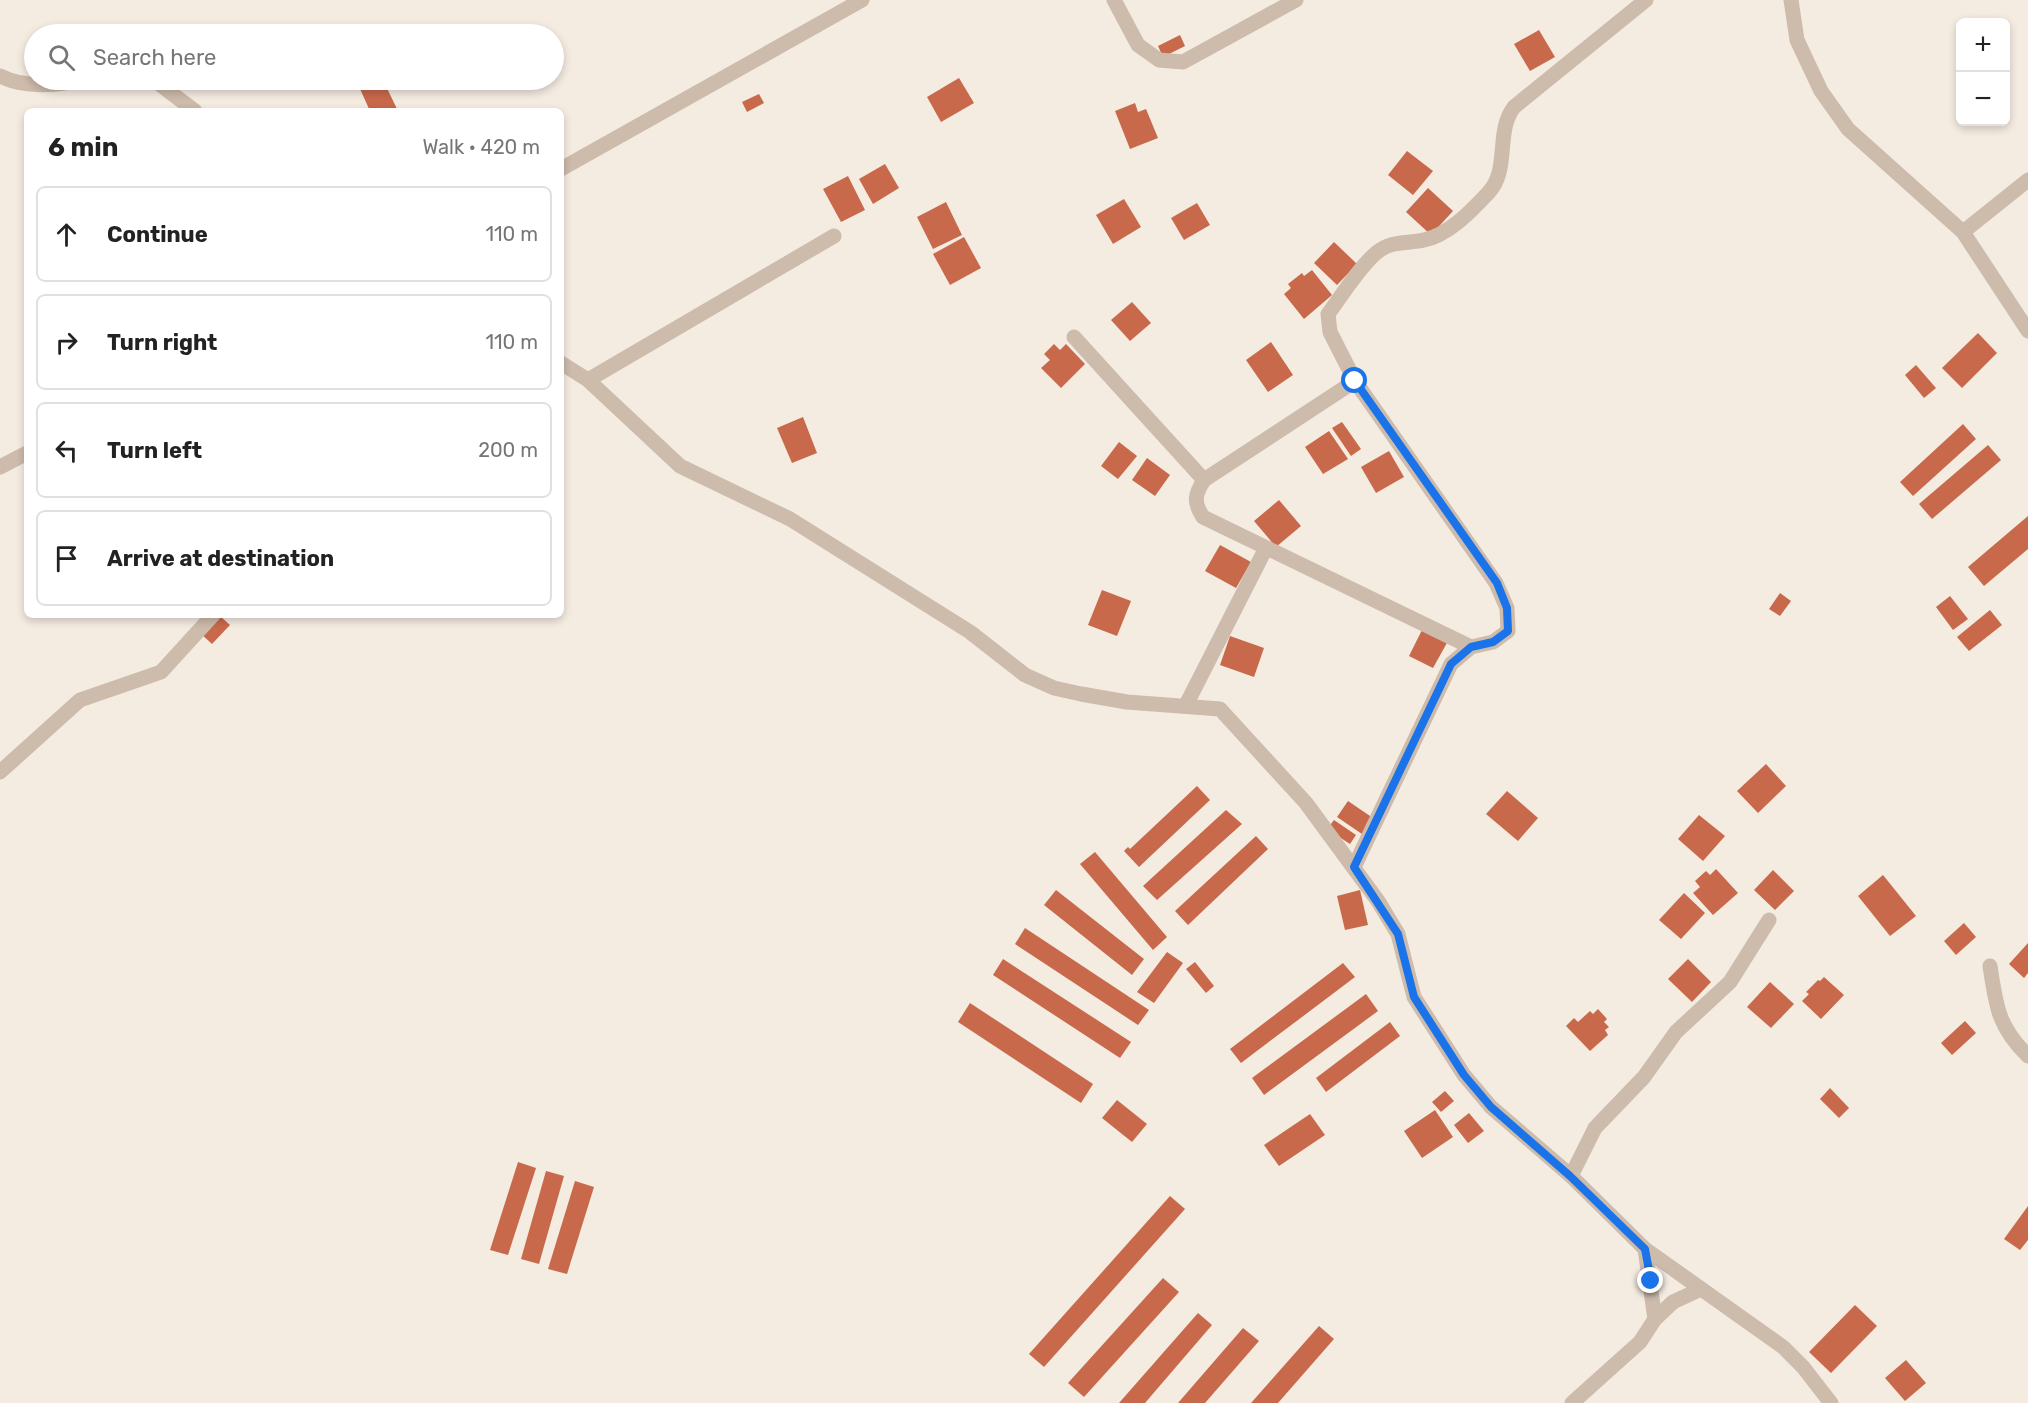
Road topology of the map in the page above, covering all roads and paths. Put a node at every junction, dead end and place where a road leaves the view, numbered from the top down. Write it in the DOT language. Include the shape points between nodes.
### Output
graph roads {
  1 [pos="862,0"];
  2 [pos="1114,0"];
  3 [pos="1296,0"];
  4 [pos="1646,0"];
  5 [pos="1791,0"];
  6 [pos="0,76"];
  7 [pos="24,81"];
  8 [pos="167,90"];
  9 [pos="191,108"];
  10 [pos="564,167"];
  11 [pos="2028,180"];
  12 [pos="1963,232"];
  13 [pos="834,236"];
  14 [pos="2028,331"];
  15 [pos="1074,337"];
  16 [pos="564,365"];
  17 [pos="588,380"];
  18 [pos="1355,381"];
  19 [pos="24,455"];
  20 [pos="0,467"];
  21 [pos="1204,480"];
  22 [pos="1266,548"];
  23 [pos="210,618"];
  24 [pos="1471,647"];
  25 [pos="1186,705"];
  26 [pos="0,772"];
  27 [pos="1354,867"];
  28 [pos="1769,920"];
  29 [pos="1990,966"];
  30 [pos="2028,1056"];
  31 [pos="1570,1176"];
  32 [pos="1645,1249"];
  33 [pos="1701,1289"];
  34 [pos="1655,1319"];
  35 [pos="1572,1403"];
  36 [pos="1831,1403"];
  1 -- 10 [label="street"];
  2 -- 3 [label="street" via="1138,45 1159,60 1183,62"];
  4 -- 18 [label="street" via="1514,107 1505,118 1498,181 1488,193 1447,231 1425,240 1393,243 1377,253 1350,284 1328,314 1330,332"];
  5 -- 12 [label="street" via="1797,40 1821,91 1848,129"];
  6 -- 7 [label="street"];
  8 -- 9 [label="street"];
  11 -- 12 [label="street"];
  12 -- 14 [label="street"];
  13 -- 17 [label="street"];
  15 -- 21 [label="street"];
  16 -- 17 [label="street"];
  17 -- 25 [label="street" via="680,466 790,519 970,632 1025,675 1081,694 1126,702"];
  18 -- 21 [label="street"];
  18 -- 24 [label="street" via="1497,583 1507,608 1508,631 1493,642"];
  19 -- 20 [label="street"];
  21 -- 22 [label="street" via="1196,493 1196,506 1203,517"];
  22 -- 24 [label="street"];
  22 -- 25 [label="street"];
  23 -- 26 [label="street" via="161,672 81,700"];
  24 -- 27 [label="street" via="1451,664"];
  25 -- 27 [label="street" via="1220,710 1306,803"];
  27 -- 31 [label="street" via="1398,934 1414,997 1464,1075 1491,1107"];
  28 -- 31 [label="street" via="1730,982 1676,1032 1644,1077 1595,1128"];
  29 -- 30 [label="street" via="1996,1011 2003,1027"];
  31 -- 32 [label="street"];
  32 -- 33 [label="street"];
  32 -- 34 [label="street"];
  33 -- 34 [label="street" via="1673,1302"];
  33 -- 36 [label="street" via="1783,1347"];
  34 -- 35 [label="street" via="1640,1342"];
}
